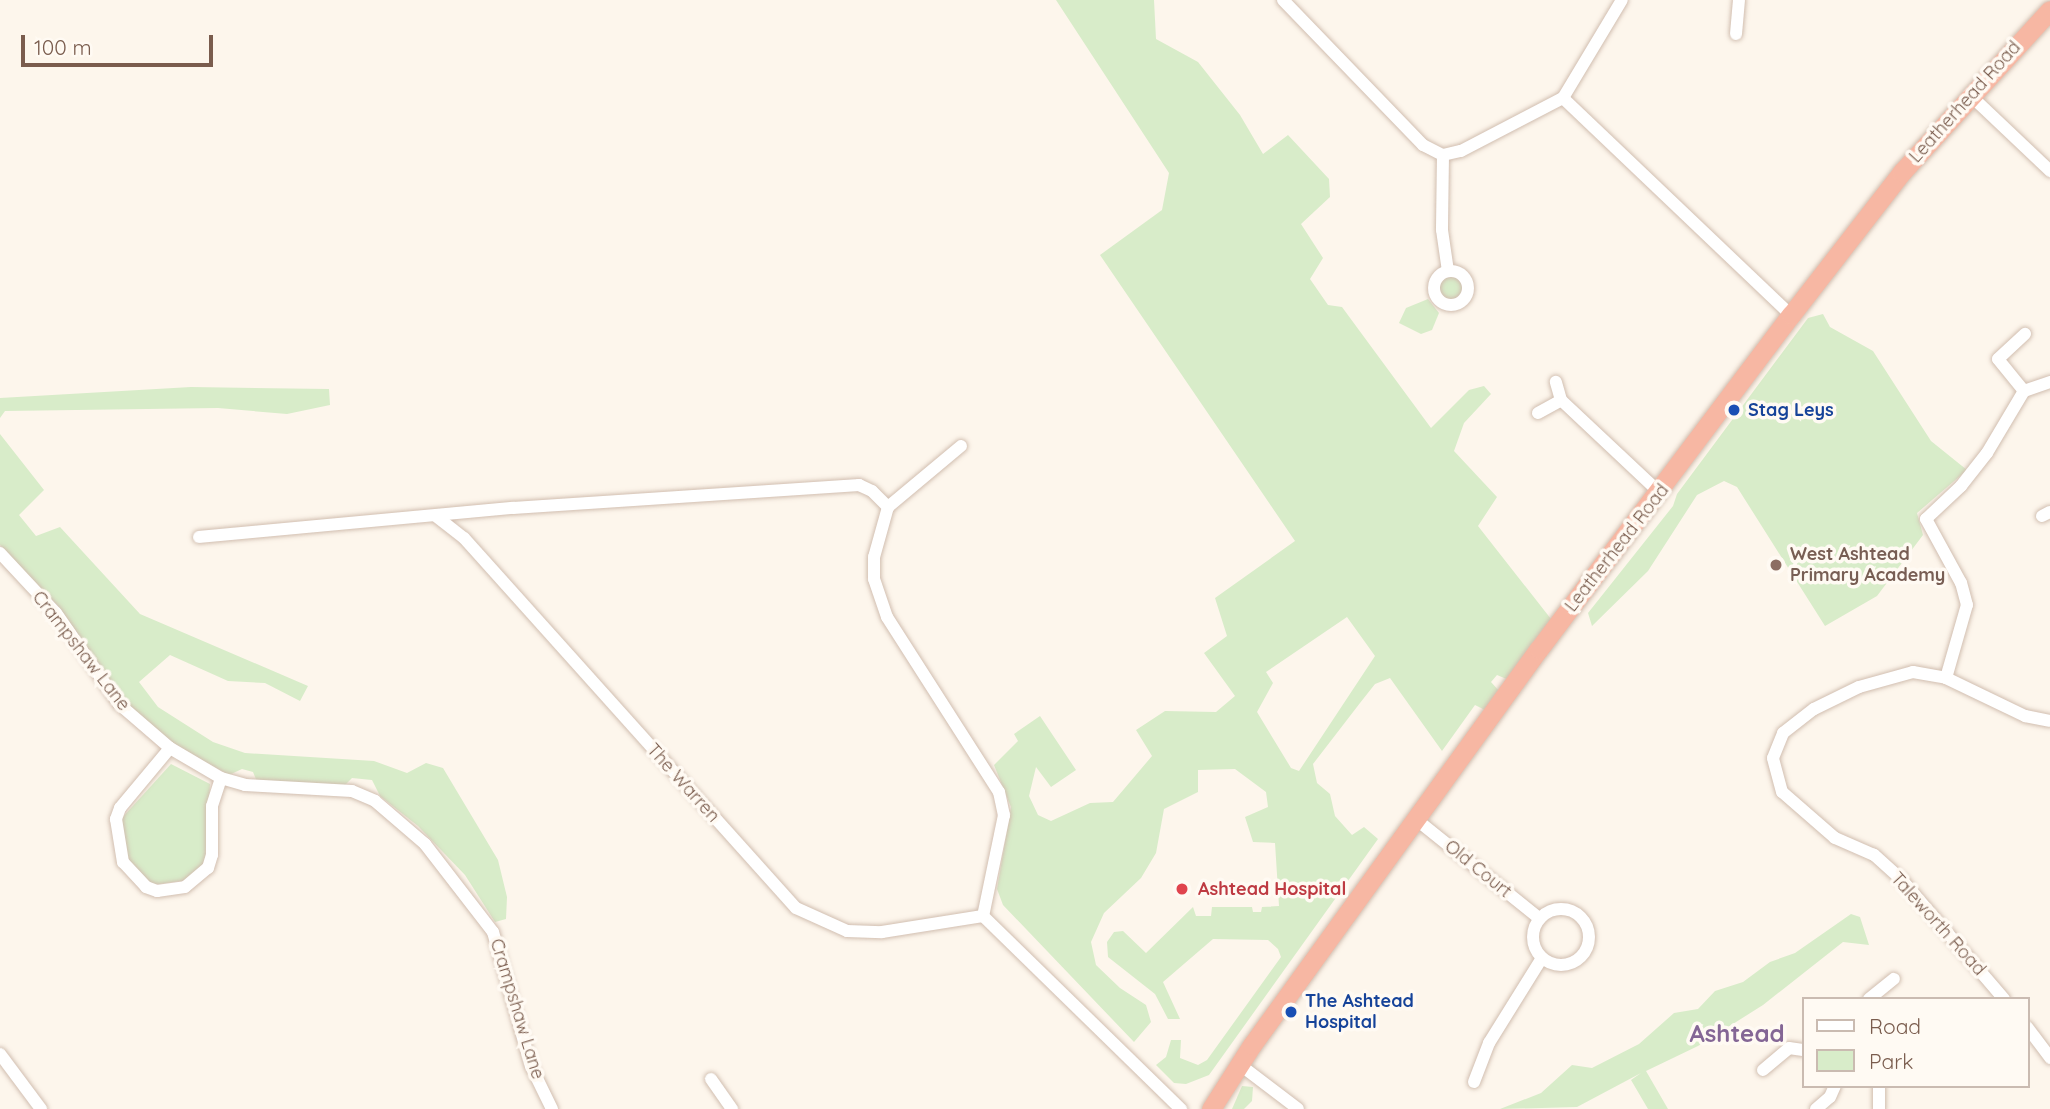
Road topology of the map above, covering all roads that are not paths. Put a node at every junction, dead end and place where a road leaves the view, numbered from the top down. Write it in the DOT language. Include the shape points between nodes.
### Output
graph roads {
  1 [pos="1283,0"];
  2 [pos="1622,0"];
  3 [pos="1740,0"];
  4 [pos="2050,10"];
  5 [pos="1736,34"];
  6 [pos="1969,94"];
  7 [pos="1563,98"];
  8 [pos="1443,155"];
  9 [pos="2050,171"];
  10 [pos="1448,271"];
  11 [pos="1791,314"];
  12 [pos="2025,334"];
  13 [pos="1556,382"];
  14 [pos="2050,382"];
  15 [pos="2024,391"];
  16 [pos="1561,400"];
  17 [pos="1538,413"];
  18 [pos="961,446"];
  19 [pos="1660,493"];
  20 [pos="888,507"];
  21 [pos="437,517"];
  22 [pos="199,537"];
  23 [pos="0,553"];
  24 [pos="1946,678"];
  25 [pos="2050,722"];
  26 [pos="170,748"];
  27 [pos="221,778"];
  28 [pos="1417,820"];
  29 [pos="983,916"];
  30 [pos="1539,918"];
  31 [pos="1542,958"];
  32 [pos="1894,979"];
  33 [pos="1872,997"];
  34 [pos="2002,997"];
  35 [pos="2029,1030"];
  36 [pos="1801,1050"];
  37 [pos="0,1054"];
  38 [pos="2050,1058"];
  39 [pos="1239,1064"];
  40 [pos="1763,1070"];
  41 [pos="711,1079"];
  42 [pos="1474,1082"];
  43 [pos="1833,1088"];
  44 [pos="1879,1088"];
  45 [pos="1819,1106"];
  46 [pos="41,1109"];
  47 [pos="552,1109"];
  48 [pos="732,1109"];
  49 [pos="1181,1109"];
  50 [pos="1212,1109"];
  51 [pos="1298,1109"];
  52 [pos="1879,1109"];
  1 -- 8 [label="street" via="1423,145"];
  2 -- 7 [label="street"];
  3 -- 5 [label="street"];
  4 -- 6 [label="highway, Leatherhead Road"];
  6 -- 9 [label="street"];
  6 -- 11 [label="highway, Leatherhead Road"];
  7 -- 8 [label="street" via="1461,151"];
  7 -- 11 [label="street"];
  8 -- 10 [label="street" via="1442,230"];
  11 -- 19 [label="highway, Leatherhead Road"];
  12 -- 15 [label="street" via="1998,359"];
  13 -- 16 [label="street"];
  14 -- 15 [label="street"];
  15 -- 24 [label="street" via="1961,486 1926,519 1961,583 1967,605"];
  16 -- 17 [label="street"];
  16 -- 19 [label="street"];
  18 -- 20 [label="street"];
  19 -- 28 [label="highway, Leatherhead Road" via="1539,649"];
  20 -- 21 [label="street" via="859,485"];
  20 -- 29 [label="street" via="874,557 878,598 999,792 1004,815"];
  21 -- 22 [label="street"];
  21 -- 29 [label="street, The Warren" via="464,538 796,908 847,931 882,932"];
  23 -- 26 [label="street, Crampshaw Lane" via="56,613 119,704"];
  24 -- 25 [label="street, Taleworth Road" via="2025,716"];
  24 -- 34 [label="street, Taleworth Road" via="1913,672 1859,687 1814,709 1783,733 1773,758 1782,792 1835,838 1874,855 1905,882"];
  26 -- 27 [label="street, Crampshaw Lane"];
  26 -- 27 [label="street" via="116,819 123,862 146,887 157,891 185,887 208,868 212,806"];
  27 -- 47 [label="street, Crampshaw Lane" via="267,789 352,791 375,801 425,844 494,932 531,1066"];
  28 -- 30 [label="street, Old Court"];
  28 -- 39 [label="highway, Leatherhead Road"];
  29 -- 49 [label="street"];
  30 -- 31 [label="street" via="1533,939"];
  30 -- 31 [label="street" via="1552,910 1567,909 1589,928 1590,943 1583,957 1570,965 1555,965"];
  31 -- 42 [label="street" via="1489,1043"];
  32 -- 33 [label="street"];
  35 -- 38 [label="street"];
  36 -- 40 [label="street" via="1789,1048"];
  37 -- 46 [label="street"];
  39 -- 50 [label="highway, Leatherhead Road"];
  39 -- 51 [label="street"];
  41 -- 48 [label="street"];
  43 -- 45 [label="street"];
  44 -- 52 [label="street"];
}
